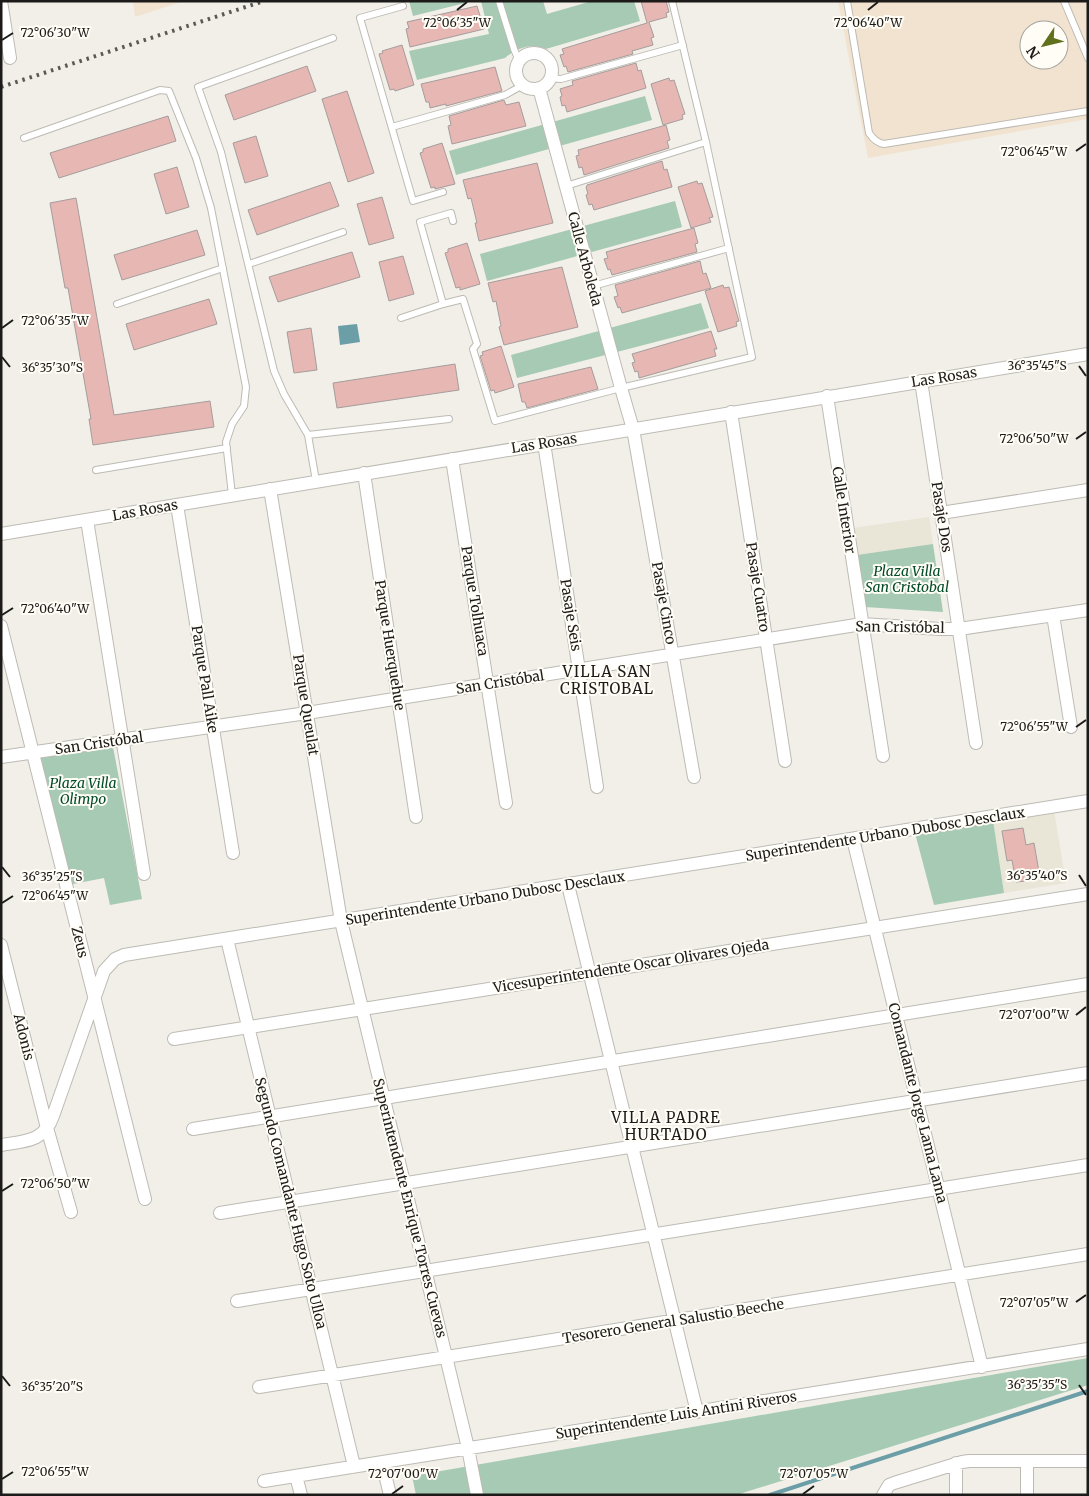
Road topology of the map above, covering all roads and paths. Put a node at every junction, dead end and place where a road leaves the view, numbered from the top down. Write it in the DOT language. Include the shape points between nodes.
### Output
graph roads {
  1 [pos="2,1"];
  2 [pos="499,1"];
  3 [pos="672,1"];
  4 [pos="847,1"];
  5 [pos="1064,1"];
  6 [pos="404,6"];
  7 [pos="333,38"];
  8 [pos="683,45"];
  9 [pos="10,58"];
  10 [pos="1088,58"];
  11 [pos="519,61"];
  12 [pos="550,78"];
  13 [pos="523,85"];
  14 [pos="539,88"];
  15 [pos="1088,111"];
  16 [pos="392,127"];
  17 [pos="24,138"];
  18 [pos="706,142"];
  19 [pos="566,186"];
  20 [pos="443,192"];
  21 [pos="454,221"];
  22 [pos="343,232"];
  23 [pos="729,248"];
  24 [pos="249,264"];
  25 [pos="223,268"];
  26 [pos="593,286"];
  27 [pos="117,304"];
  28 [pos="443,304"];
  29 [pos="401,318"];
  30 [pos="1088,354"];
  31 [pos="921,381"];
  32 [pos="621,388"];
  33 [pos="827,396"];
  34 [pos="732,412"];
  35 [pos="449,419"];
  36 [pos="633,429"];
  37 [pos="308,435"];
  38 [pos="544,444"];
  39 [pos="227,448"];
  40 [pos="452,459"];
  41 [pos="96,470"];
  42 [pos="364,474"];
  43 [pos="316,482"];
  44 [pos="270,489"];
  45 [pos="1088,490"];
  46 [pos="232,495"];
  47 [pos="177,505"];
  48 [pos="941,513"];
  49 [pos="87,520"];
  50 [pos="1,534"];
  51 [pos="1088,610"];
  52 [pos="1054,615"];
  53 [pos="862,624"];
  54 [pos="1,626"];
  55 [pos="959,628"];
  56 [pos="766,640"];
  57 [pos="674,654"];
  58 [pos="579,670"];
  59 [pos="488,684"];
  60 [pos="398,699"];
  61 [pos="308,714"];
  62 [pos="212,727"];
  63 [pos="1071,727"];
  64 [pos="122,740"];
  65 [pos="976,742"];
  66 [pos="33,753"];
  67 [pos="884,756"];
  68 [pos="1,757"];
  69 [pos="785,761"];
  70 [pos="694,777"];
  71 [pos="598,787"];
  72 [pos="1088,801"];
  73 [pos="506,803"];
  74 [pos="416,817"];
  75 [pos="853,839"];
  76 [pos="232,853"];
  77 [pos="144,874"];
  78 [pos="568,885"];
  79 [pos="1088,894"];
  80 [pos="341,921"];
  81 [pos="875,928"];
  82 [pos="227,939"];
  83 [pos="1,945"];
  84 [pos="590,973"];
  85 [pos="1088,984"];
  86 [pos="94,998"];
  87 [pos="362,1009"];
  88 [pos="896,1015"];
  89 [pos="249,1027"];
  90 [pos="174,1039"];
  91 [pos="611,1061"];
  92 [pos="1088,1074"];
  93 [pos="383,1098"];
  94 [pos="917,1101"];
  95 [pos="270,1116"];
  96 [pos="47,1128"];
  97 [pos="193,1129"];
  98 [pos="1,1145"];
  99 [pos="632,1147"];
  100 [pos="1088,1165"];
  101 [pos="404,1184"];
  102 [pos="939,1189"];
  103 [pos="145,1199"];
  104 [pos="291,1202"];
  105 [pos="71,1212"];
  106 [pos="220,1213"];
  107 [pos="654,1234"];
  108 [pos="1088,1254"];
  109 [pos="425,1271"];
  110 [pos="960,1275"];
  111 [pos="312,1289"];
  112 [pos="237,1301"];
  113 [pos="674,1320"];
  114 [pos="1088,1349"];
  115 [pos="446,1357"];
  116 [pos="982,1366"];
  117 [pos="332,1375"];
  118 [pos="259,1387"];
  119 [pos="696,1412"];
  120 [pos="468,1448"];
  121 [pos="1027,1461"];
  122 [pos="1088,1461"];
  123 [pos="382,1462"];
  124 [pos="956,1463"];
  125 [pos="354,1466"];
  126 [pos="296,1476"];
  127 [pos="264,1481"];
  128 [pos="301,1495"];
  129 [pos="390,1495"];
  130 [pos="477,1495"];
  131 [pos="883,1495"];
  132 [pos="956,1495"];
  133 [pos="1027,1495"];
  1 -- 9 [label="street"];
  2 -- 11 [label="lane"];
  3 -- 8 [label="lane"];
  4 -- 15 [label="lane" via="868,133 880,143"];
  5 -- 10 [label="lane"];
  6 -- 16 [label="lane" via="360,18"];
  7 -- 24 [label="lane" via="198,86 221,152"];
  8 -- 12 [label="lane" via="561,79"];
  8 -- 18 [label="lane"];
  11 -- 12 [label="street" via="531,54 542,55 551,65"];
  11 -- 13 [label="street" via="516,75"];
  12 -- 14 [label="street"];
  13 -- 14 [label="street"];
  13 -- 16 [label="lane" via="505,95"];
  14 -- 19 [label="street, Calle Arboleda"];
  16 -- 20 [label="lane" via="413,201"];
  17 -- 25 [label="lane" via="160,90 169,91 201,174"];
  18 -- 19 [label="lane"];
  18 -- 23 [label="lane"];
  19 -- 26 [label="street, Calle Arboleda"];
  21 -- 28 [label="lane" via="450,213 420,222"];
  22 -- 24 [label="lane"];
  23 -- 26 [label="lane"];
  23 -- 32 [label="lane" via="752,358"];
  24 -- 37 [label="lane" via="274,371"];
  25 -- 27 [label="lane"];
  25 -- 39 [label="lane" via="246,387 244,406 232,424"];
  26 -- 32 [label="street, Calle Arboleda"];
  28 -- 29 [label="lane"];
  28 -- 32 [label="lane" via="463,299 477,344 473,348 495,421"];
  30 -- 31 [label="street, Las Rosas"];
  31 -- 33 [label="street, Las Rosas"];
  31 -- 48 [label="street, Pasaje Dos"];
  32 -- 36 [label="street, Calle Arboleda"];
  33 -- 34 [label="street, Las Rosas"];
  33 -- 53 [label="street, Calle Interior"];
  34 -- 36 [label="street, Las Rosas"];
  34 -- 56 [label="street, Pasaje Cuatro"];
  35 -- 37 [label="lane"];
  36 -- 38 [label="street, Las Rosas"];
  36 -- 57 [label="street, Pasaje Cinco"];
  37 -- 43 [label="lane"];
  38 -- 40 [label="street, Las Rosas"];
  38 -- 58 [label="street, Pasaje Seis"];
  39 -- 41 [label="lane"];
  39 -- 46 [label="lane"];
  40 -- 42 [label="street, Las Rosas"];
  40 -- 59 [label="street, Parque Tolhuaca"];
  42 -- 43 [label="street, Las Rosas"];
  42 -- 60 [label="street, Parque Huerquehue"];
  43 -- 44 [label="street, Las Rosas"];
  44 -- 46 [label="street, Las Rosas"];
  44 -- 61 [label="street, Parque Queulat"];
  45 -- 48 [label="street"];
  46 -- 47 [label="street, Las Rosas"];
  47 -- 49 [label="street, Las Rosas"];
  47 -- 62 [label="street, Parque Pall Aike"];
  48 -- 55 [label="street, Pasaje Dos"];
  49 -- 50 [label="street, Las Rosas"];
  49 -- 64 [label="street"];
  51 -- 52 [label="street, San Cristóbal"];
  52 -- 55 [label="street, San Cristóbal"];
  52 -- 63 [label="street"];
  53 -- 55 [label="street, San Cristóbal"];
  53 -- 56 [label="street, San Cristóbal"];
  53 -- 67 [label="street, Calle Interior"];
  54 -- 66 [label="street, Zeus"];
  55 -- 65 [label="street, Pasaje Dos"];
  56 -- 57 [label="street, San Cristóbal"];
  56 -- 69 [label="street, Pasaje Cuatro"];
  57 -- 58 [label="street, San Cristóbal"];
  57 -- 70 [label="street, Pasaje Cinco"];
  58 -- 59 [label="street, San Cristóbal"];
  58 -- 71 [label="street, Pasaje Seis"];
  59 -- 60 [label="street, San Cristóbal"];
  59 -- 73 [label="street, Parque Tolhuaca"];
  60 -- 61 [label="street, San Cristóbal"];
  60 -- 74 [label="street, Parque Huerquehue"];
  61 -- 62 [label="street, San Cristóbal"];
  61 -- 80 [label="street, Parque Queulat"];
  62 -- 64 [label="street, San Cristóbal"];
  62 -- 76 [label="street, Parque Pall Aike"];
  64 -- 66 [label="street, San Cristóbal"];
  64 -- 77 [label="street"];
  66 -- 68 [label="street, San Cristóbal"];
  66 -- 86 [label="street, Zeus"];
  72 -- 75 [label="street, Superintendente Urbano Dubosc Desclaux"];
  75 -- 78 [label="street, Superintendente Urbano Dubosc Desclaux"];
  75 -- 81 [label="street, Comandante Jorge Lama Lama"];
  78 -- 80 [label="street, Superintendente Urbano Dubosc Desclaux"];
  78 -- 84 [label="street"];
  79 -- 81 [label="street, Vicesuperintendente Oscar Olivares Ojeda"];
  80 -- 82 [label="street, Superintendente Urbano Dubosc Desclaux"];
  80 -- 87 [label="street, Superintendente Enrique Torres Cuevas"];
  81 -- 84 [label="street, Vicesuperintendente Oscar Olivares Ojeda"];
  81 -- 88 [label="street, Comandante Jorge Lama Lama"];
  82 -- 86 [label="street, Superintendente Urbano Dubosc Desclaux" via="119,956 104,971"];
  82 -- 89 [label="street, Segundo Comandante Hugo Soto Ulloa"];
  83 -- 96 [label="street, Adonis"];
  84 -- 87 [label="street, Vicesuperintendente Oscar Olivares Ojeda"];
  84 -- 91 [label="street"];
  85 -- 88 [label="street"];
  86 -- 96 [label="street, Superintendente Urbano Dubosc Desclaux"];
  86 -- 103 [label="street, Zeus"];
  87 -- 89 [label="street, Vicesuperintendente Oscar Olivares Ojeda"];
  87 -- 93 [label="street, Superintendente Enrique Torres Cuevas"];
  88 -- 91 [label="street"];
  88 -- 94 [label="street, Comandante Jorge Lama Lama"];
  89 -- 90 [label="street, Vicesuperintendente Oscar Olivares Ojeda"];
  89 -- 95 [label="street, Segundo Comandante Hugo Soto Ulloa"];
  91 -- 93 [label="street"];
  91 -- 99 [label="street"];
  92 -- 94 [label="street"];
  93 -- 95 [label="street"];
  93 -- 101 [label="street, Superintendente Enrique Torres Cuevas"];
  94 -- 99 [label="street"];
  94 -- 102 [label="street, Comandante Jorge Lama Lama"];
  95 -- 97 [label="street"];
  95 -- 104 [label="street, Segundo Comandante Hugo Soto Ulloa"];
  96 -- 98 [label="street" via="28,1141"];
  96 -- 105 [label="street, Adonis"];
  99 -- 101 [label="street"];
  99 -- 107 [label="street"];
  100 -- 102 [label="street"];
  101 -- 104 [label="street"];
  101 -- 109 [label="street, Superintendente Enrique Torres Cuevas"];
  102 -- 107 [label="street"];
  102 -- 110 [label="street, Comandante Jorge Lama Lama"];
  104 -- 106 [label="street"];
  104 -- 111 [label="street, Segundo Comandante Hugo Soto Ulloa"];
  107 -- 109 [label="street"];
  107 -- 113 [label="street"];
  108 -- 110 [label="street, Tesorero General Salustio Beeche"];
  109 -- 111 [label="street"];
  109 -- 115 [label="street, Superintendente Enrique Torres Cuevas"];
  110 -- 113 [label="street, Tesorero General Salustio Beeche"];
  110 -- 116 [label="street, Comandante Jorge Lama Lama"];
  111 -- 112 [label="street"];
  111 -- 117 [label="street, Segundo Comandante Hugo Soto Ulloa"];
  113 -- 115 [label="street, Tesorero General Salustio Beeche"];
  113 -- 119 [label="street"];
  114 -- 116 [label="street, Superintendente Luis Antini Riveros"];
  115 -- 117 [label="street, Tesorero General Salustio Beeche"];
  115 -- 120 [label="street, Superintendente Enrique Torres Cuevas"];
  116 -- 119 [label="street, Superintendente Luis Antini Riveros"];
  117 -- 118 [label="street, Tesorero General Salustio Beeche"];
  117 -- 125 [label="street, Segundo Comandante Hugo Soto Ulloa"];
  119 -- 120 [label="street, Superintendente Luis Antini Riveros"];
  120 -- 123 [label="street, Superintendente Luis Antini Riveros"];
  120 -- 130 [label="street, Superintendente Enrique Torres Cuevas"];
  121 -- 122 [label="street"];
  121 -- 124 [label="street"];
  121 -- 133 [label="street"];
  123 -- 125 [label="street, Superintendente Luis Antini Riveros"];
  123 -- 129 [label="street"];
  124 -- 131 [label="street" via="894,1482"];
  124 -- 132 [label="street"];
  125 -- 126 [label="street, Superintendente Luis Antini Riveros"];
  126 -- 127 [label="street, Superintendente Luis Antini Riveros"];
  126 -- 128 [label="street"];
}
